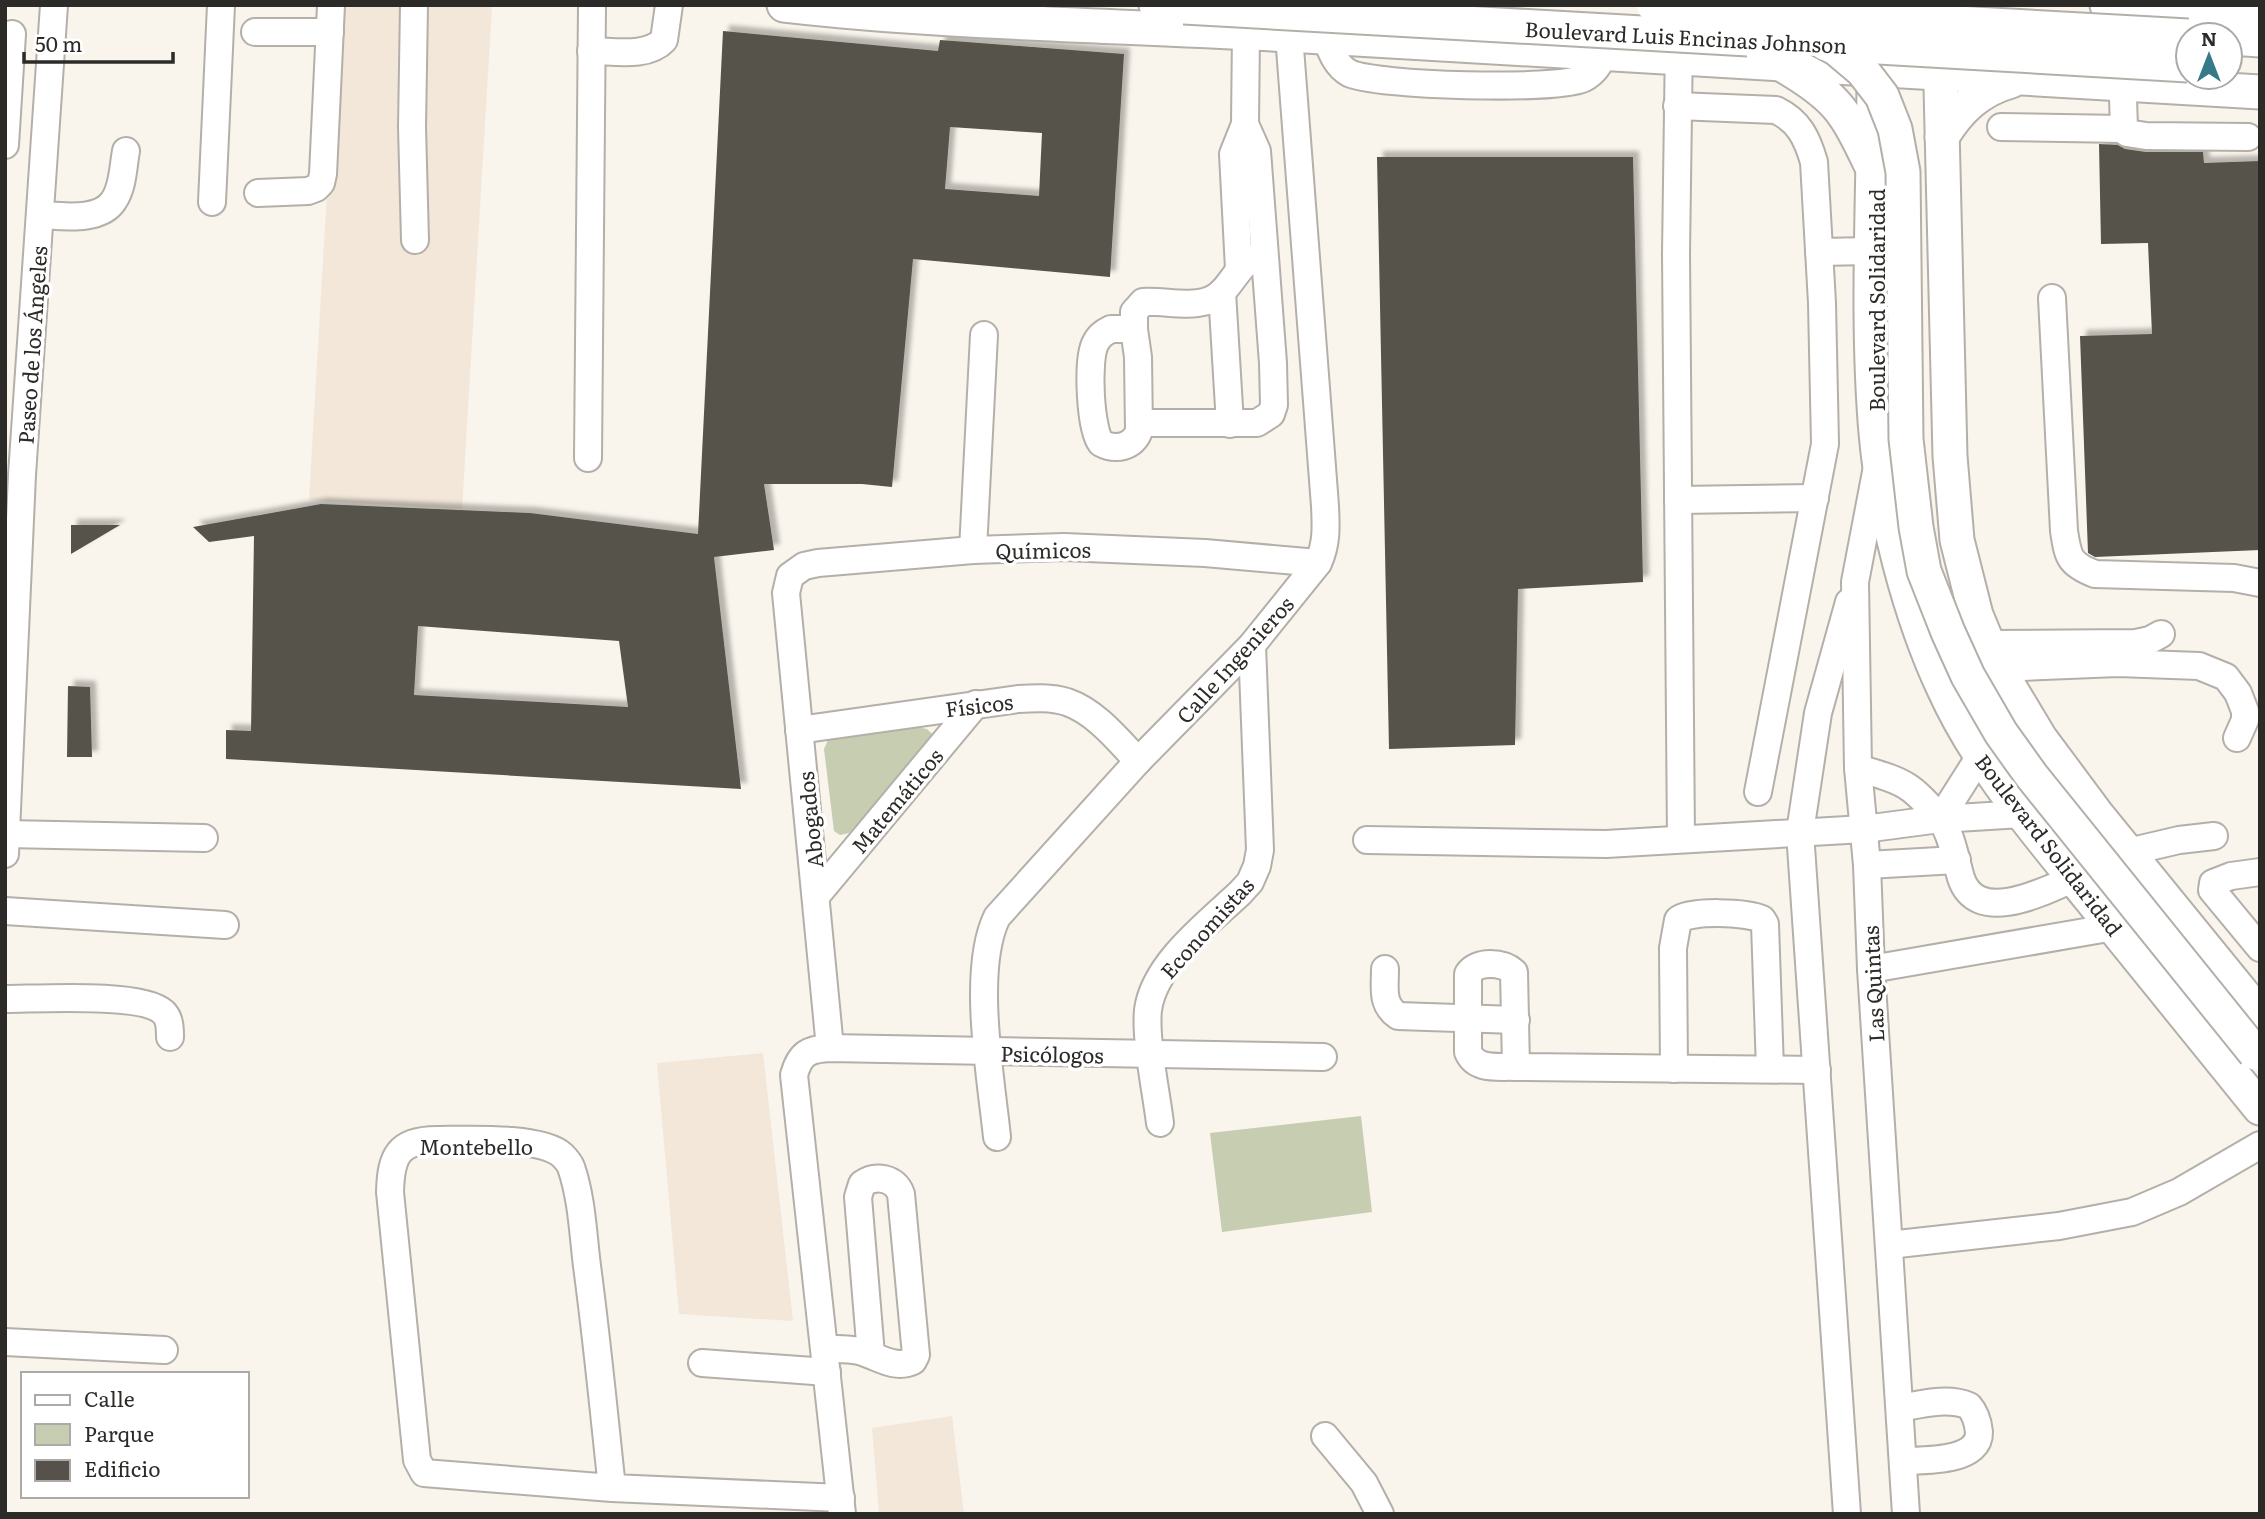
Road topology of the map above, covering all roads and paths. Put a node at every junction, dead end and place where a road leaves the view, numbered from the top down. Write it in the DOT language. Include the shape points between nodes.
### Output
graph roads {
  1 [pos="54,5"];
  2 [pos="221,5"];
  3 [pos="331,5"];
  4 [pos="414,5"];
  5 [pos="592,5"];
  6 [pos="669,5"];
  7 [pos="784,5"];
  8 [pos="1645,5"];
  9 [pos="1680,5"];
  10 [pos="1875,5"];
  11 [pos="1939,5"];
  12 [pos="1945,5"];
  13 [pos="1170,6"];
  14 [pos="1654,6"];
  15 [pos="2116,6"];
  16 [pos="2260,14"];
  17 [pos="255,32"];
  18 [pos="330,32"];
  19 [pos="8,33"];
  20 [pos="1245,33"];
  21 [pos="1289,35"];
  22 [pos="2174,35"];
  23 [pos="1326,38"];
  24 [pos="52,39"];
  25 [pos="1472,46"];
  26 [pos="591,51"];
  27 [pos="1605,54"];
  28 [pos="1678,58"];
  29 [pos="1781,64"];
  30 [pos="2174,67"];
  31 [pos="1874,71"];
  32 [pos="2134,74"];
  33 [pos="1940,75"];
  34 [pos="2018,79"];
  35 [pos="1470,84"];
  36 [pos="2260,92"];
  37 [pos="1677,106"];
  38 [pos="1245,124"];
  39 [pos="2001,127"];
  40 [pos="2124,128"];
  41 [pos="1942,137"];
  42 [pos="2248,137"];
  43 [pos="5,145"];
  44 [pos="126,151"];
  45 [pos="1874,172"];
  46 [pos="258,192"];
  47 [pos="212,202"];
  48 [pos="40,215"];
  49 [pos="415,240"];
  50 [pos="1265,251"];
  51 [pos="1871,251"];
  52 [pos="1819,252"];
  53 [pos="1239,269"];
  54 [pos="1222,292"];
  55 [pos="2052,298"];
  56 [pos="1948,322"];
  57 [pos="1872,325"];
  58 [pos="1134,329"];
  59 [pos="985,335"];
  60 [pos="1140,423"];
  61 [pos="1230,424"];
  62 [pos="1879,457"];
  63 [pos="588,458"];
  64 [pos="1815,498"];
  65 [pos="1678,500"];
  66 [pos="973,550"];
  67 [pos="1318,563"];
  68 [pos="1855,582"];
  69 [pos="2260,583"];
  70 [pos="786,593"];
  71 [pos="2161,634"];
  72 [pos="1252,645"];
  73 [pos="1993,656"];
  74 [pos="976,704"];
  75 [pos="799,730"];
  76 [pos="2237,738"];
  77 [pos="1980,756"];
  78 [pos="1138,761"];
  79 [pos="1858,768"];
  80 [pos="1758,792"];
  81 [pos="2022,814"];
  82 [pos="1940,819"];
  83 [pos="1864,829"];
  84 [pos="1800,832"];
  85 [pos="6,834"];
  86 [pos="2214,835"];
  87 [pos="204,838"];
  88 [pos="1681,839"];
  89 [pos="1367,840"];
  90 [pos="2128,852"];
  91 [pos="5,854"];
  92 [pos="1957,860"];
  93 [pos="1867,865"];
  94 [pos="2260,872"];
  95 [pos="2074,878"];
  96 [pos="817,895"];
  97 [pos="5,911"];
  98 [pos="225,926"];
  99 [pos="2114,927"];
  100 [pos="2258,944"];
  101 [pos="1871,969"];
  102 [pos="1385,970"];
  103 [pos="5,999"];
  104 [pos="2258,1010"];
  105 [pos="1468,1018"];
  106 [pos="1516,1020"];
  107 [pos="170,1037"];
  108 [pos="830,1048"];
  109 [pos="989,1052"];
  110 [pos="1152,1054"];
  111 [pos="2257,1055"];
  112 [pos="1323,1057"];
  113 [pos="1516,1067"];
  114 [pos="1674,1069"];
  115 [pos="1770,1069"];
  116 [pos="1817,1070"];
  117 [pos="2260,1108"];
  118 [pos="1160,1122"];
  119 [pos="997,1137"];
  120 [pos="2260,1145"];
  121 [pos="1889,1245"];
  122 [pos="5,1342"];
  123 [pos="164,1350"];
  124 [pos="872,1355"];
  125 [pos="826,1360"];
  126 [pos="702,1363"];
  127 [pos="1900,1408"];
  128 [pos="1325,1436"];
  129 [pos="1903,1461"];
  130 [pos="612,1488"];
  131 [pos="841,1506"];
  132 [pos="1380,1514"];
  133 [pos="1847,1514"];
  134 [pos="1906,1514"];
  1 -- 24 [label="street, Paseo de los Ángeles"];
  2 -- 47 [label="street"];
  3 -- 18 [label="street"];
  4 -- 49 [label="street"];
  5 -- 26 [label="street"];
  6 -- 26 [label="street" via="664,40 654,48"];
  7 -- 20 [label="main road"];
  8 -- 14 [label="main road, Boulevard Luis Encinas Johnson, bridge"];
  9 -- 28 [label="street"];
  10 -- 31 [label="main road, Boulevard Solidaridad"];
  11 -- 33 [label="main road"];
  12 -- 32 [label="main road, bridge" via="1968,18 2013,31 2095,47"];
  13 -- 32 [label="main road, Boulevard Luis Encinas Johnson, bridge"];
  14 -- 22 [label="main road, Boulevard Luis Encinas Johnson, bridge"];
  14 -- 111 [label="main road, bridge" via="1772,24 1811,35 1862,70 1881,96 1895,129 1903,172 1908,469 1924,570 1948,632 2001,733 2031,775"];
  15 -- 16 [label="main road"];
  15 -- 32 [label="street"];
  17 -- 18 [label="street"];
  18 -- 46 [label="street" via="321,183 308,191"];
  19 -- 24 [label="street"];
  19 -- 43 [label="street"];
  20 -- 21 [label="main road"];
  20 -- 38 [label="street"];
  21 -- 23 [label="main road"];
  21 -- 67 [label="street, Calle Ingenieros" via="1325,506 1326,535"];
  23 -- 25 [label="main road"];
  23 -- 35 [label="street" via="1340,66 1354,75"];
  24 -- 48 [label="street, Paseo de los Ángeles"];
  25 -- 27 [label="main road"];
  25 -- 35 [label="street"];
  26 -- 63 [label="street"];
  27 -- 28 [label="main road"];
  27 -- 35 [label="street" via="1583,79"];
  28 -- 29 [label="main road"];
  28 -- 37 [label="street"];
  29 -- 31 [label="main road"];
  29 -- 45 [label="main road" via="1833,100 1852,126"];
  30 -- 32 [label="main road, Boulevard Luis Encinas Johnson, bridge"];
  31 -- 33 [label="main road"];
  31 -- 45 [label="main road, Boulevard Solidaridad"];
  32 -- 34 [label="main road"];
  32 -- 36 [label="main road"];
  32 -- 40 [label="street"];
  33 -- 34 [label="main road"];
  33 -- 41 [label="main road"];
  34 -- 41 [label="main road" via="1965,105"];
  37 -- 52 [label="street" via="1776,110 1800,128 1814,162"];
  37 -- 65 [label="street"];
  38 -- 50 [label="street" via="1257,151"];
  38 -- 53 [label="street" via="1233,154"];
  39 -- 40 [label="street"];
  40 -- 42 [label="street" via="2133,135"];
  41 -- 56 [label="main road"];
  44 -- 48 [label="street" via="120,188 107,208 83,215"];
  45 -- 51 [label="main road, Boulevard Solidaridad"];
  48 -- 85 [label="street, Paseo de los Ángeles" via="22,475"];
  50 -- 53 [label="street"];
  50 -- 61 [label="street" via="1274,405 1271,414 1257,423"];
  51 -- 52 [label="street"];
  51 -- 57 [label="main road, Boulevard Solidaridad"];
  52 -- 64 [label="street" via="1825,444"];
  53 -- 54 [label="street"];
  54 -- 58 [label="street" via="1213,299 1191,303 1143,302 1135,312"];
  54 -- 61 [label="street"];
  55 -- 69 [label="street" via="2063,531 2072,561 2095,574 2234,578"];
  56 -- 57 [label="main road" via="1908,314"];
  56 -- 73 [label="main road" via="1950,456 1957,540 1973,604"];
  57 -- 62 [label="main road, Boulevard Solidaridad"];
  58 -- 60 [label="street"];
  58 -- 60 [label="street" via="1111,330 1096,342 1091,362 1093,411 1096,436 1107,446 1134,441"];
  59 -- 66 [label="street"];
  60 -- 61 [label="street"];
  62 -- 68 [label="street, Las Quintas"];
  62 -- 77 [label="main road, Boulevard Solidaridad" via="1892,528 1924,640 1944,690"];
  64 -- 65 [label="street"];
  64 -- 80 [label="street"];
  65 -- 88 [label="street"];
  66 -- 67 [label="street, Químicos" via="1125,548"];
  66 -- 70 [label="street, Químicos" via="811,564 790,576"];
  67 -- 72 [label="street, Calle Ingenieros"];
  68 -- 79 [label="street, Las Quintas"];
  68 -- 84 [label="street" via="1818,713"];
  70 -- 75 [label="street, Abogados"];
  71 -- 73 [label="street" via="2136,643"];
  72 -- 78 [label="street, Calle Ingenieros"];
  72 -- 110 [label="street, Economistas" via="1260,816 1257,866 1250,882 1159,977 1148,1010"];
  73 -- 76 [label="street" via="2199,666 2226,677 2238,693 2245,720"];
  73 -- 90 [label="main road" via="2040,738"];
  74 -- 75 [label="street, Físicos"];
  74 -- 78 [label="street, Físicos" via="1046,698 1066,702 1086,711"];
  74 -- 96 [label="street, Matemáticos"];
  75 -- 96 [label="street, Abogados"];
  77 -- 81 [label="main road, Boulevard Solidaridad"];
  77 -- 82 [label="street"];
  78 -- 109 [label="street, Calle Ingenieros" via="997,917 985,963"];
  79 -- 82 [label="street" via="1908,786"];
  79 -- 83 [label="street, Las Quintas"];
  81 -- 82 [label="street"];
  81 -- 95 [label="main road, Boulevard Solidaridad"];
  82 -- 83 [label="street"];
  82 -- 92 [label="street"];
  83 -- 84 [label="street"];
  83 -- 93 [label="street, Las Quintas"];
  84 -- 88 [label="street"];
  84 -- 116 [label="street"];
  85 -- 87 [label="street"];
  85 -- 91 [label="street, Paseo de los Ángeles"];
  86 -- 90 [label="street"];
  88 -- 89 [label="street" via="1606,844"];
  90 -- 104 [label="main road"];
  92 -- 93 [label="street"];
  92 -- 95 [label="street" via="1966,889 1986,902 2034,895"];
  93 -- 101 [label="street, Las Quintas"];
  94 -- 100 [label="street" via="2220,878 2212,890"];
  95 -- 99 [label="main road, Boulevard Solidaridad"];
  96 -- 108 [label="street, Abogados"];
  97 -- 98 [label="street"];
  99 -- 101 [label="street"];
  99 -- 117 [label="main road, Boulevard Solidaridad"];
  101 -- 121 [label="street, Las Quintas"];
  102 -- 105 [label="street" via="1385,999 1398,1016"];
  103 -- 107 [label="street" via="145,1003 164,1012"];
  105 -- 106 [label="street"];
  105 -- 106 [label="street" via="1471,968 1502,965 1514,972"];
  105 -- 113 [label="street" via="1471,1060 1480,1065"];
  106 -- 113 [label="street"];
  108 -- 109 [label="street, Psicólogos"];
  108 -- 125 [label="street, Psicólogos" via="813,1049 803,1056 794,1074"];
  109 -- 110 [label="street, Psicólogos"];
  109 -- 119 [label="street, Calle Ingenieros"];
  110 -- 112 [label="street, Psicólogos"];
  110 -- 118 [label="street, Economistas"];
  113 -- 114 [label="street"];
  114 -- 115 [label="street"];
  114 -- 115 [label="street" via="1673,948 1678,920 1690,914 1745,914 1765,923"];
  115 -- 116 [label="street"];
  116 -- 133 [label="street"];
  120 -- 121 [label="street" via="2179,1192 2132,1212 2059,1226"];
  121 -- 127 [label="street, Las Quintas"];
  122 -- 123 [label="street"];
  124 -- 124 [label="street" via="902,1364 916,1355 901,1194 893,1182 877,1178 862,1184 858,1197"];
  124 -- 125 [label="street" via="855,1350"];
  125 -- 126 [label="street"];
  125 -- 131 [label="street"];
  127 -- 129 [label="street, Las Quintas"];
  127 -- 129 [label="street" via="1932,1403 1969,1406 1975,1413 1979,1440 1973,1450 1958,1455"];
  128 -- 132 [label="street" via="1364,1483"];
  129 -- 134 [label="street, Las Quintas"];
  130 -- 130 [label="street, Montebello" via="431,1475 420,1468 390,1192 390,1171 404,1146 423,1140 543,1144 570,1163 594,1316"];
  130 -- 131 [label="street, Montebello"];
}
